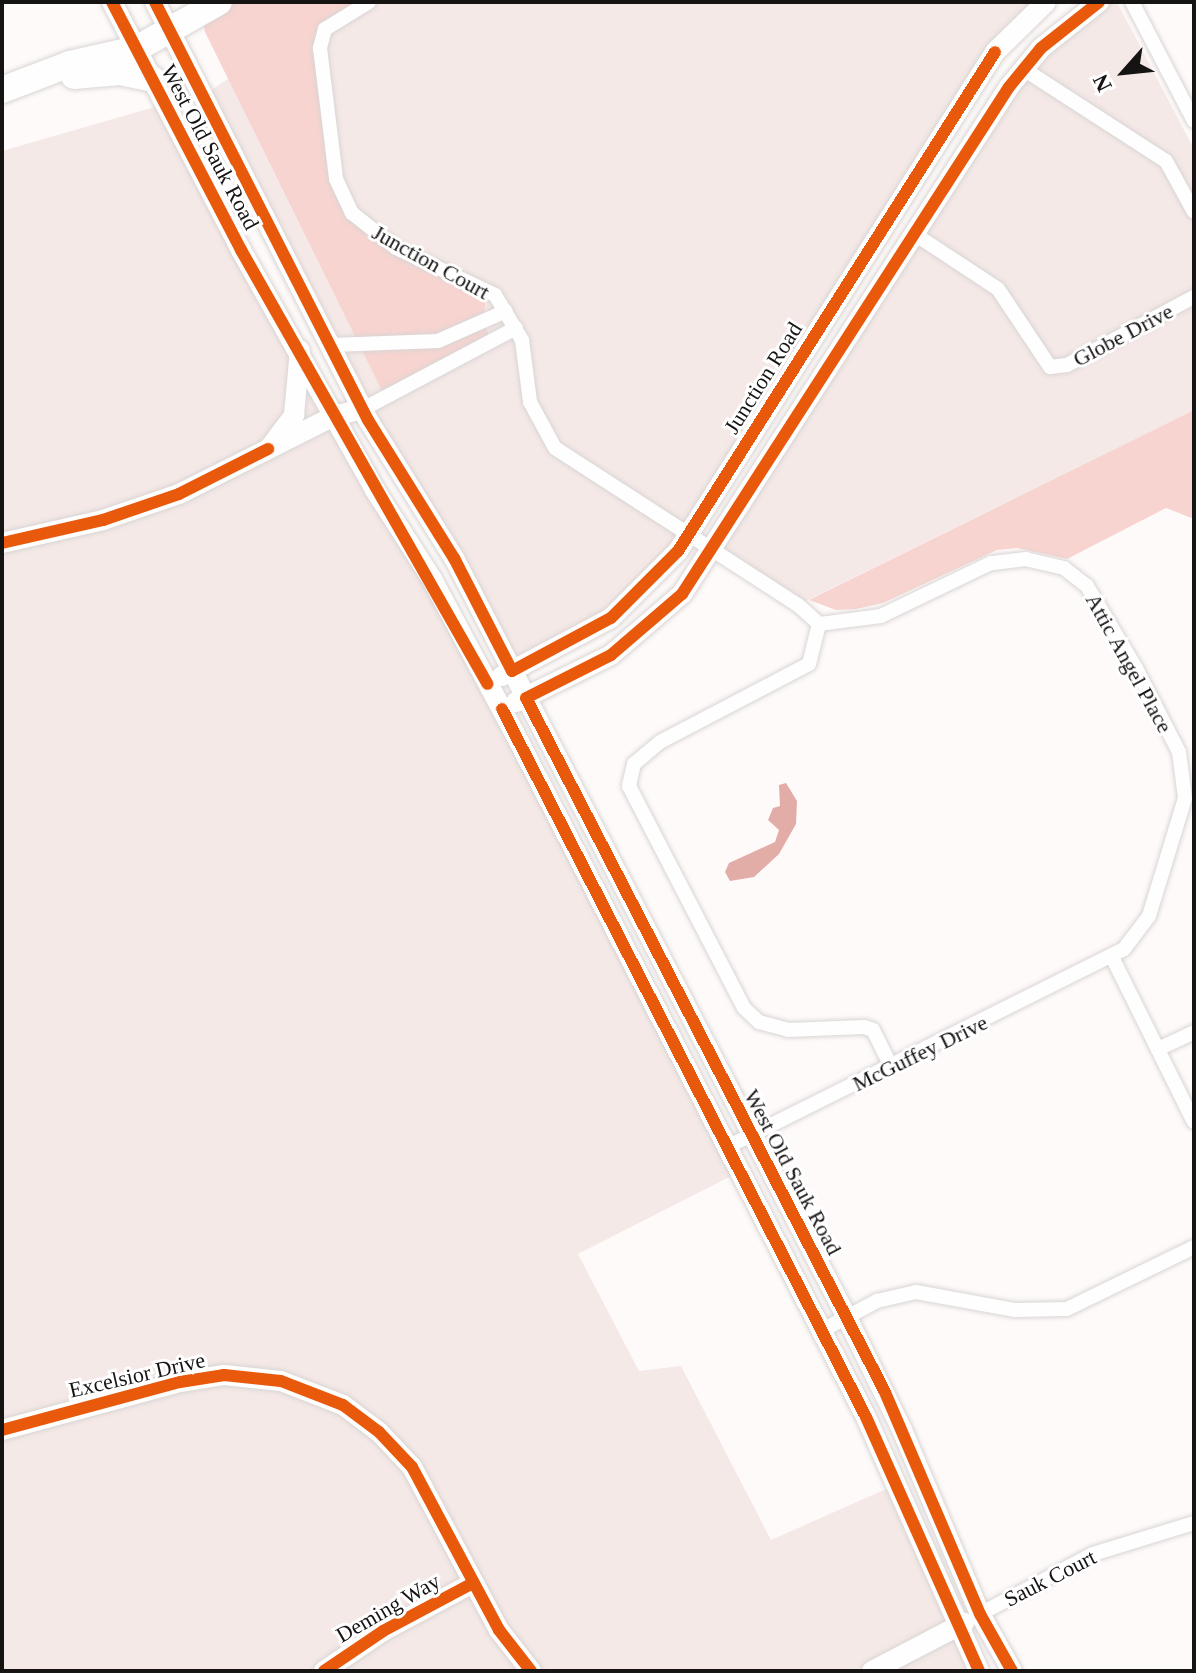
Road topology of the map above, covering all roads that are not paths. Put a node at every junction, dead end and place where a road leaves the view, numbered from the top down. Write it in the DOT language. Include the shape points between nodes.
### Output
graph roads {
  1 [pos="112,2"];
  2 [pos="155,2"];
  3 [pos="219,2"];
  4 [pos="369,2"];
  5 [pos="1046,2"];
  6 [pos="1099,2"];
  7 [pos="1132,2"];
  8 [pos="171,33"];
  9 [pos="136,49"];
  10 [pos="1022,68"];
  11 [pos="38,79"];
  12 [pos="152,79"];
  13 [pos="2,90"];
  14 [pos="1194,121"];
  15 [pos="1194,212"];
  16 [pos="916,235"];
  17 [pos="1194,297"];
  18 [pos="506,311"];
  19 [pos="516,328"];
  20 [pos="332,345"];
  21 [pos="300,349"];
  22 [pos="363,409"];
  23 [pos="334,416"];
  24 [pos="268,449"];
  25 [pos="688,535"];
  26 [pos="2,543"];
  27 [pos="713,552"];
  28 [pos="819,624"];
  29 [pos="512,671"];
  30 [pos="488,684"];
  31 [pos="526,698"];
  32 [pos="502,709"];
  33 [pos="1190,787"];
  34 [pos="1112,957"];
  35 [pos="1194,1032"];
  36 [pos="1158,1049"];
  37 [pos="891,1066"];
  38 [pos="1194,1122"];
  39 [pos="750,1135"];
  40 [pos="727,1147"];
  41 [pos="1194,1247"];
  42 [pos="846,1316"];
  43 [pos="821,1331"];
  44 [pos="2,1430"];
  45 [pos="1194,1523"];
  46 [pos="473,1583"];
  47 [pos="980,1614"];
  48 [pos="956,1627"];
  49 [pos="324,1671"];
  50 [pos="531,1671"];
  51 [pos="872,1671"];
  52 [pos="979,1671"];
  53 [pos="1012,1671"];
  1 -- 9 [label="street, West Old Sauk Road"];
  2 -- 8 [label="street, West Old Sauk Road"];
  3 -- 8 [label="highway"];
  4 -- 18 [label="street, Junction Court" via="325,29 320,48 336,179 352,213 396,248 487,288"];
  5 -- 25 [label="street, Junction Road" via="995,52"];
  6 -- 10 [label="street"];
  7 -- 14 [label="street"];
  8 -- 9 [label="highway"];
  8 -- 20 [label="street, West Old Sauk Road"];
  9 -- 11 [label="highway" via="70,64"];
  9 -- 12 [label="street, West Old Sauk Road"];
  10 -- 15 [label="street" via="1166,161"];
  10 -- 16 [label="street"];
  11 -- 12 [label="highway" via="120,72"];
  11 -- 13 [label="highway"];
  12 -- 21 [label="street, West Old Sauk Road"];
  16 -- 17 [label="street, Globe Drive" via="998,289 1050,367 1067,365"];
  16 -- 27 [label="street"];
  18 -- 19 [label="street, Junction Court"];
  18 -- 20 [label="street" via="438,341"];
  19 -- 22 [label="street"];
  19 -- 25 [label="street, Junction Court" via="530,402 555,448"];
  20 -- 22 [label="street, West Old Sauk Road"];
  21 -- 23 [label="street, West Old Sauk Road"];
  21 -- 24 [label="street" via="294,415"];
  22 -- 23 [label="street"];
  22 -- 29 [label="street, West Old Sauk Road" via="454,558"];
  23 -- 24 [label="street"];
  23 -- 30 [label="street, West Old Sauk Road"];
  24 -- 26 [label="street" via="179,494 103,520"];
  25 -- 27 [label="street, Junction Court"];
  25 -- 29 [label="street, Junction Road" via="656,578 621,611"];
  27 -- 28 [label="street"];
  27 -- 31 [label="street" via="682,594 634,639"];
  28 -- 33 [label="street, Attic Angel Place" via="881,616 991,563 1026,559 1064,568 1087,586 1112,624 1179,752"];
  28 -- 37 [label="street" via="809,664 660,742 634,764 629,786 744,1008 759,1022 788,1030 873,1030"];
  29 -- 30 [label="street, Junction Road"];
  29 -- 31 [label="street, West Old Sauk Road"];
  30 -- 32 [label="street, West Old Sauk Road"];
  31 -- 32 [label="street"];
  31 -- 39 [label="street, West Old Sauk Road"];
  32 -- 40 [label="street, West Old Sauk Road"];
  33 -- 34 [label="street, Attic Angel Place" via="1149,916"];
  34 -- 36 [label="street"];
  34 -- 37 [label="street, McGuffey Drive"];
  35 -- 36 [label="street"];
  36 -- 38 [label="street"];
  37 -- 39 [label="street, McGuffey Drive"];
  39 -- 40 [label="street, McGuffey Drive"];
  39 -- 42 [label="street, West Old Sauk Road"];
  40 -- 43 [label="street, West Old Sauk Road"];
  41 -- 42 [label="street" via="1067,1309 1015,1310 916,1292 888,1297"];
  42 -- 43 [label="street"];
  42 -- 47 [label="street, West Old Sauk Road" via="902,1430"];
  43 -- 48 [label="street, West Old Sauk Road" via="866,1417"];
  44 -- 46 [label="street, Excelsior Drive" via="201,1378 251,1376 306,1389 343,1405 396,1448 424,1487"];
  45 -- 47 [label="street, Sauk Court" via="1093,1554"];
  46 -- 49 [label="street, Deming Way" via="383,1631"];
  46 -- 50 [label="street, Excelsior Drive" via="499,1630"];
  47 -- 48 [label="street, Sauk Court"];
  47 -- 53 [label="street, West Old Sauk Road"];
  48 -- 51 [label="street, Sauk Court"];
  48 -- 52 [label="street, West Old Sauk Road"];
}
